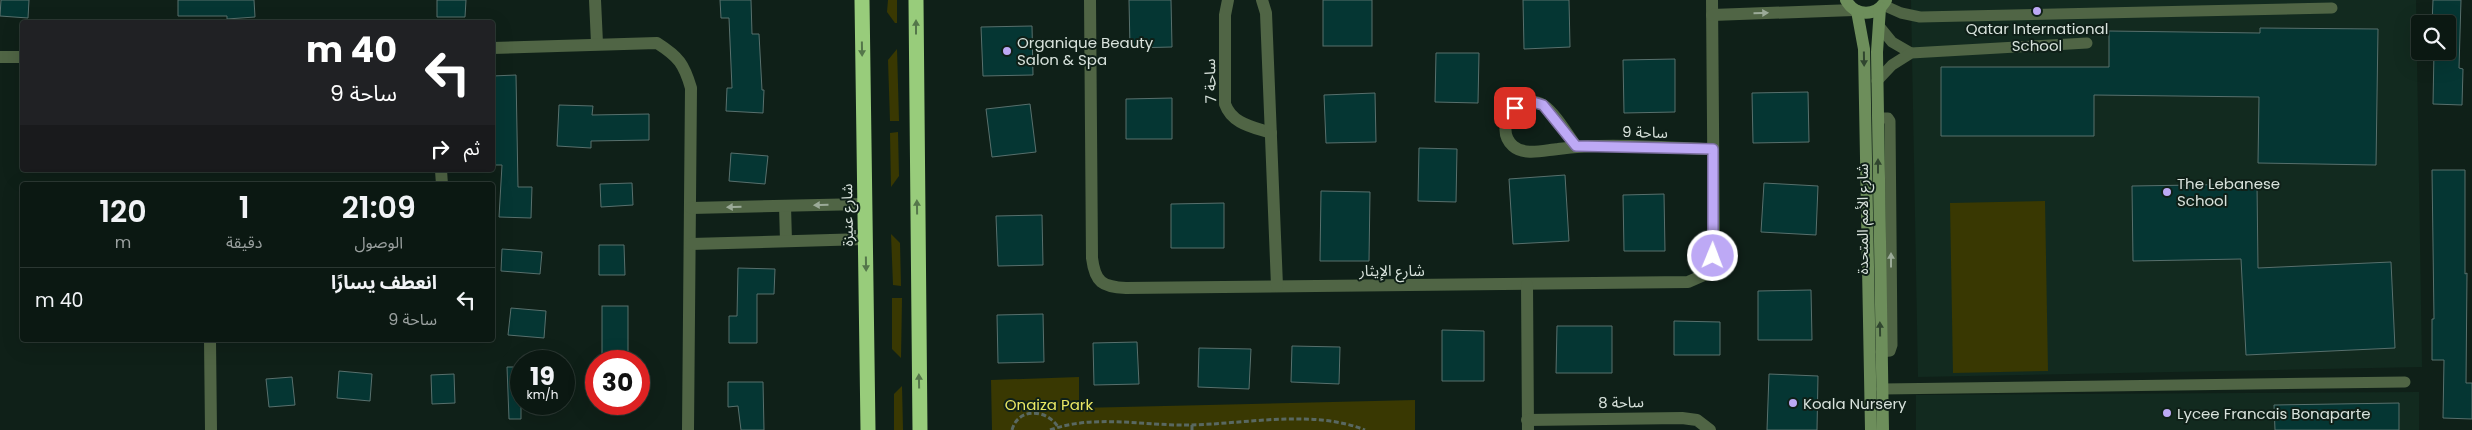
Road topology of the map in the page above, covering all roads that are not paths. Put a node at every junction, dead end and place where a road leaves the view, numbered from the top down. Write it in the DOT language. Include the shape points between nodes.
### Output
graph roads {
  1 [pos="595,0"];
  2 [pos="862,0"];
  3 [pos="916,0"];
  4 [pos="1090,0"];
  5 [pos="1228,0"];
  6 [pos="1262,0"];
  7 [pos="1712,0"];
  8 [pos="1883,4"];
  9 [pos="1853,7"];
  10 [pos="2332,8"];
  11 [pos="1712,14"];
  12 [pos="1879,26"];
  13 [pos="2087,43"];
  14 [pos="597,44"];
  15 [pos="495,48"];
  16 [pos="1911,54"];
  17 [pos="0,57"];
  18 [pos="20,57"];
  19 [pos="1877,81"];
  20 [pos="1271,133"];
  21 [pos="1576,146"];
  22 [pos="1713,149"];
  23 [pos="864,204"];
  24 [pos="786,206"];
  25 [pos="691,208"];
  26 [pos="865,239"];
  27 [pos="786,241"];
  28 [pos="691,244"];
  29 [pos="1527,285"];
  30 [pos="1277,286"];
  31 [pos="210,342"];
  32 [pos="2406,382"];
  33 [pos="1882,389"];
  34 [pos="1527,425"];
  35 [pos="211,430"];
  36 [pos="688,430"];
  37 [pos="868,430"];
  38 [pos="920,430"];
  39 [pos="1710,430"];
  40 [pos="1871,430"];
  41 [pos="1883,430"];
  1 -- 14 [label="street"];
  2 -- 23 [label="highway, شارع عنيزة, one-way"];
  38 -- 3 [label="highway, one-way"];
  4 -- 30 [label="street, شارع الإيثار" via="1092,258 1096,276 1111,287 1126,288"];
  5 -- 20 [label="street, ساحة 7" via="1225,15 1225,104 1234,119"];
  6 -- 20 [label="street" via="1266,13"];
  7 -- 11 [label="street, شارع الإيثار"];
  8 -- 9 [label="street" via="1869,13"];
  8 -- 10 [label="lane" via="1900,13 1920,17"];
  8 -- 12 [label="street, شارع الأمم المتحدة"];
  11 -- 9 [label="street, one-way"];
  9 -- 40 [label="street, شارع الأمم المتحدة, one-way" via="1864,49"];
  11 -- 22 [label="street, شارع الإيثار"];
  12 -- 16 [label="lane" via="1892,42"];
  12 -- 19 [label="street, شارع الأمم المتحدة"];
  13 -- 16 [label="lane"];
  14 -- 15 [label="street"];
  14 -- 25 [label="street" via="657,43 686,68 691,88"];
  16 -- 19 [label="lane" via="1892,65"];
  17 -- 18 [label="street"];
  33 -- 19 [label="street, شارع الأمم المتحدة, one-way"];
  20 -- 30 [label="street"];
  21 -- 21 [label="street, ساحة 9" via="1525,151 1513,146 1505,128 1507,117 1524,104 1543,105"];
  21 -- 22 [label="street, ساحة 9"];
  22 -- 29 [label="street, شارع الإيثار" via="1713,256 1704,275 1697,280 1673,282"];
  23 -- 24 [label="street, one-way"];
  23 -- 26 [label="highway, شارع عنيزة"];
  24 -- 25 [label="street, one-way"];
  24 -- 27 [label="street"];
  25 -- 28 [label="street"];
  26 -- 27 [label="street"];
  26 -- 37 [label="highway, شارع عنيزة, one-way"];
  27 -- 28 [label="street"];
  28 -- 36 [label="street"];
  29 -- 30 [label="street, شارع الإيثار"];
  29 -- 34 [label="street, ساحة 8"];
  31 -- 35 [label="street"];
  32 -- 33 [label="lane"];
  33 -- 41 [label="street, شارع الأمم المتحدة"];
  34 -- 39 [label="street, ساحة 8" via="1682,418 1697,420"];
}
